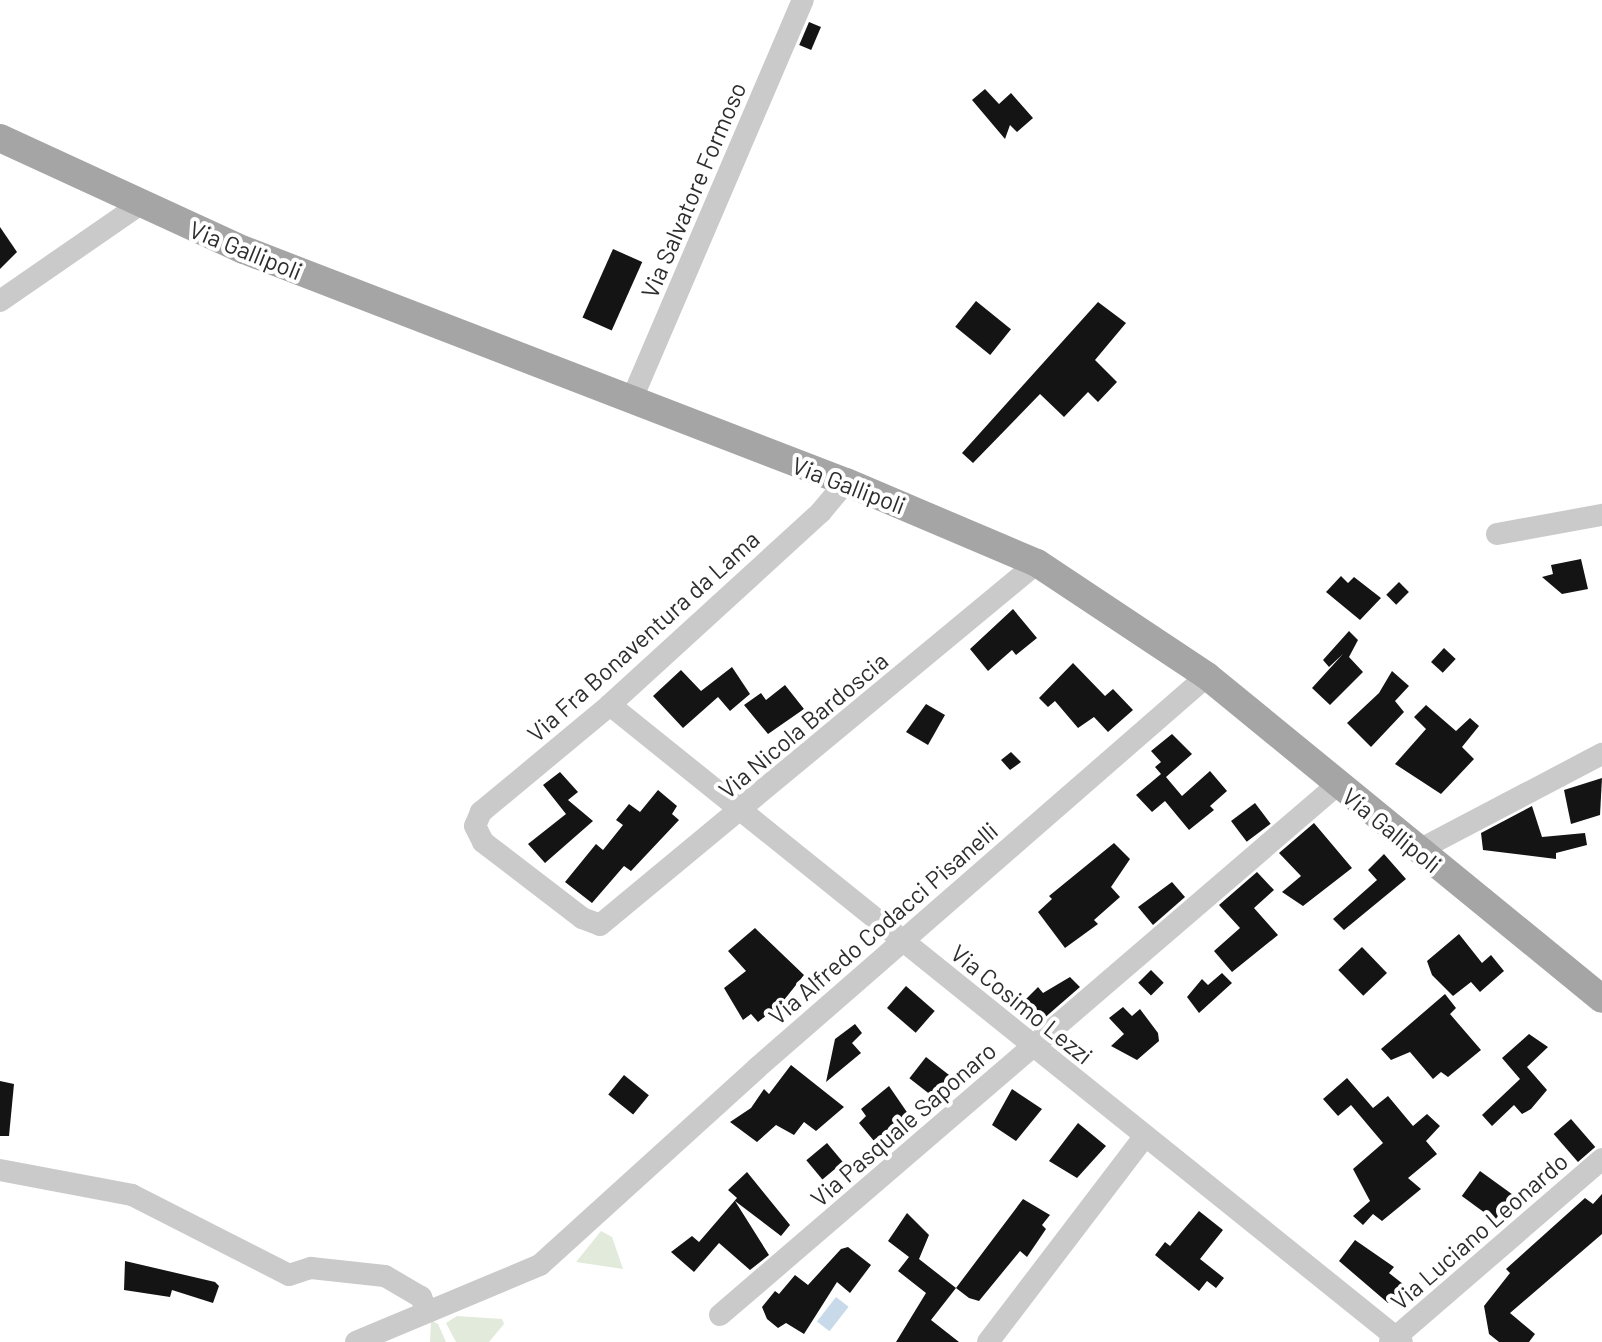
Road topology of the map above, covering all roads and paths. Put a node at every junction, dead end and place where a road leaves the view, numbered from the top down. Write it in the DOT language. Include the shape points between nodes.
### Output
graph roads {
  1 [pos="803,0"];
  2 [pos="0,138"];
  3 [pos="139,205"];
  4 [pos="0,301"];
  5 [pos="631,401"];
  6 [pos="846,482"];
  7 [pos="1602,515"];
  8 [pos="1497,534"];
  9 [pos="1037,563"];
  10 [pos="1207,676"];
  11 [pos="610,705"];
  12 [pos="1602,754"];
  13 [pos="1337,785"];
  14 [pos="741,811"];
  15 [pos="1417,851"];
  16 [pos="600,925"];
  17 [pos="901,941"];
  18 [pos="1602,999"];
  19 [pos="1033,1047"];
  20 [pos="1145,1136"];
  21 [pos="1602,1159"];
  22 [pos="0,1170"];
  23 [pos="427,1312"];
  24 [pos="720,1315"];
  25 [pos="1396,1340"];
  26 [pos="356,1342"];
  27 [pos="988,1342"];
  1 -- 5 [label="street, Via Salvatore Formoso"];
  2 -- 3 [label="main road, Via Gallipoli"];
  3 -- 4 [label="street"];
  3 -- 5 [label="main road, Via Gallipoli"];
  5 -- 6 [label="main road, Via Gallipoli"];
  6 -- 9 [label="main road, Via Gallipoli"];
  6 -- 11 [label="street, Via Fra Bonaventura da Lama" via="821,512"];
  7 -- 8 [label="street"];
  9 -- 10 [label="main road, Via Gallipoli"];
  9 -- 14 [label="street, Via Nicola Bardoscia"];
  10 -- 13 [label="main road, Via Gallipoli"];
  10 -- 17 [label="street, Via Alfredo Codacci Pisanelli"];
  11 -- 14 [label="street, Via Cosimo Lezzi"];
  11 -- 16 [label="street, Via Fra Bonaventura da Lama" via="481,812 475,826 483,842 582,918"];
  12 -- 15 [label="street"];
  13 -- 15 [label="main road, Via Gallipoli"];
  13 -- 19 [label="street, Via Pasquale Saponaro"];
  14 -- 16 [label="street, Via Nicola Bardoscia"];
  14 -- 17 [label="street, Via Cosimo Lezzi"];
  15 -- 18 [label="main road, Via Gallipoli"];
  17 -- 19 [label="street, Via Cosimo Lezzi"];
  17 -- 23 [label="street, Via Alfredo Codacci Pisanelli" via="540,1265"];
  19 -- 20 [label="street, Via Cosimo Lezzi"];
  19 -- 24 [label="street, Via Pasquale Saponaro"];
  20 -- 25 [label="street, Via Cosimo Lezzi"];
  20 -- 27 [label="street"];
  21 -- 25 [label="street, Via Luciano Leonardo"];
  22 -- 23 [label="street" via="132,1195 289,1275 311,1268 385,1276 421,1297"];
  23 -- 26 [label="street, Via Alfredo Codacci Pisanelli"];
}
